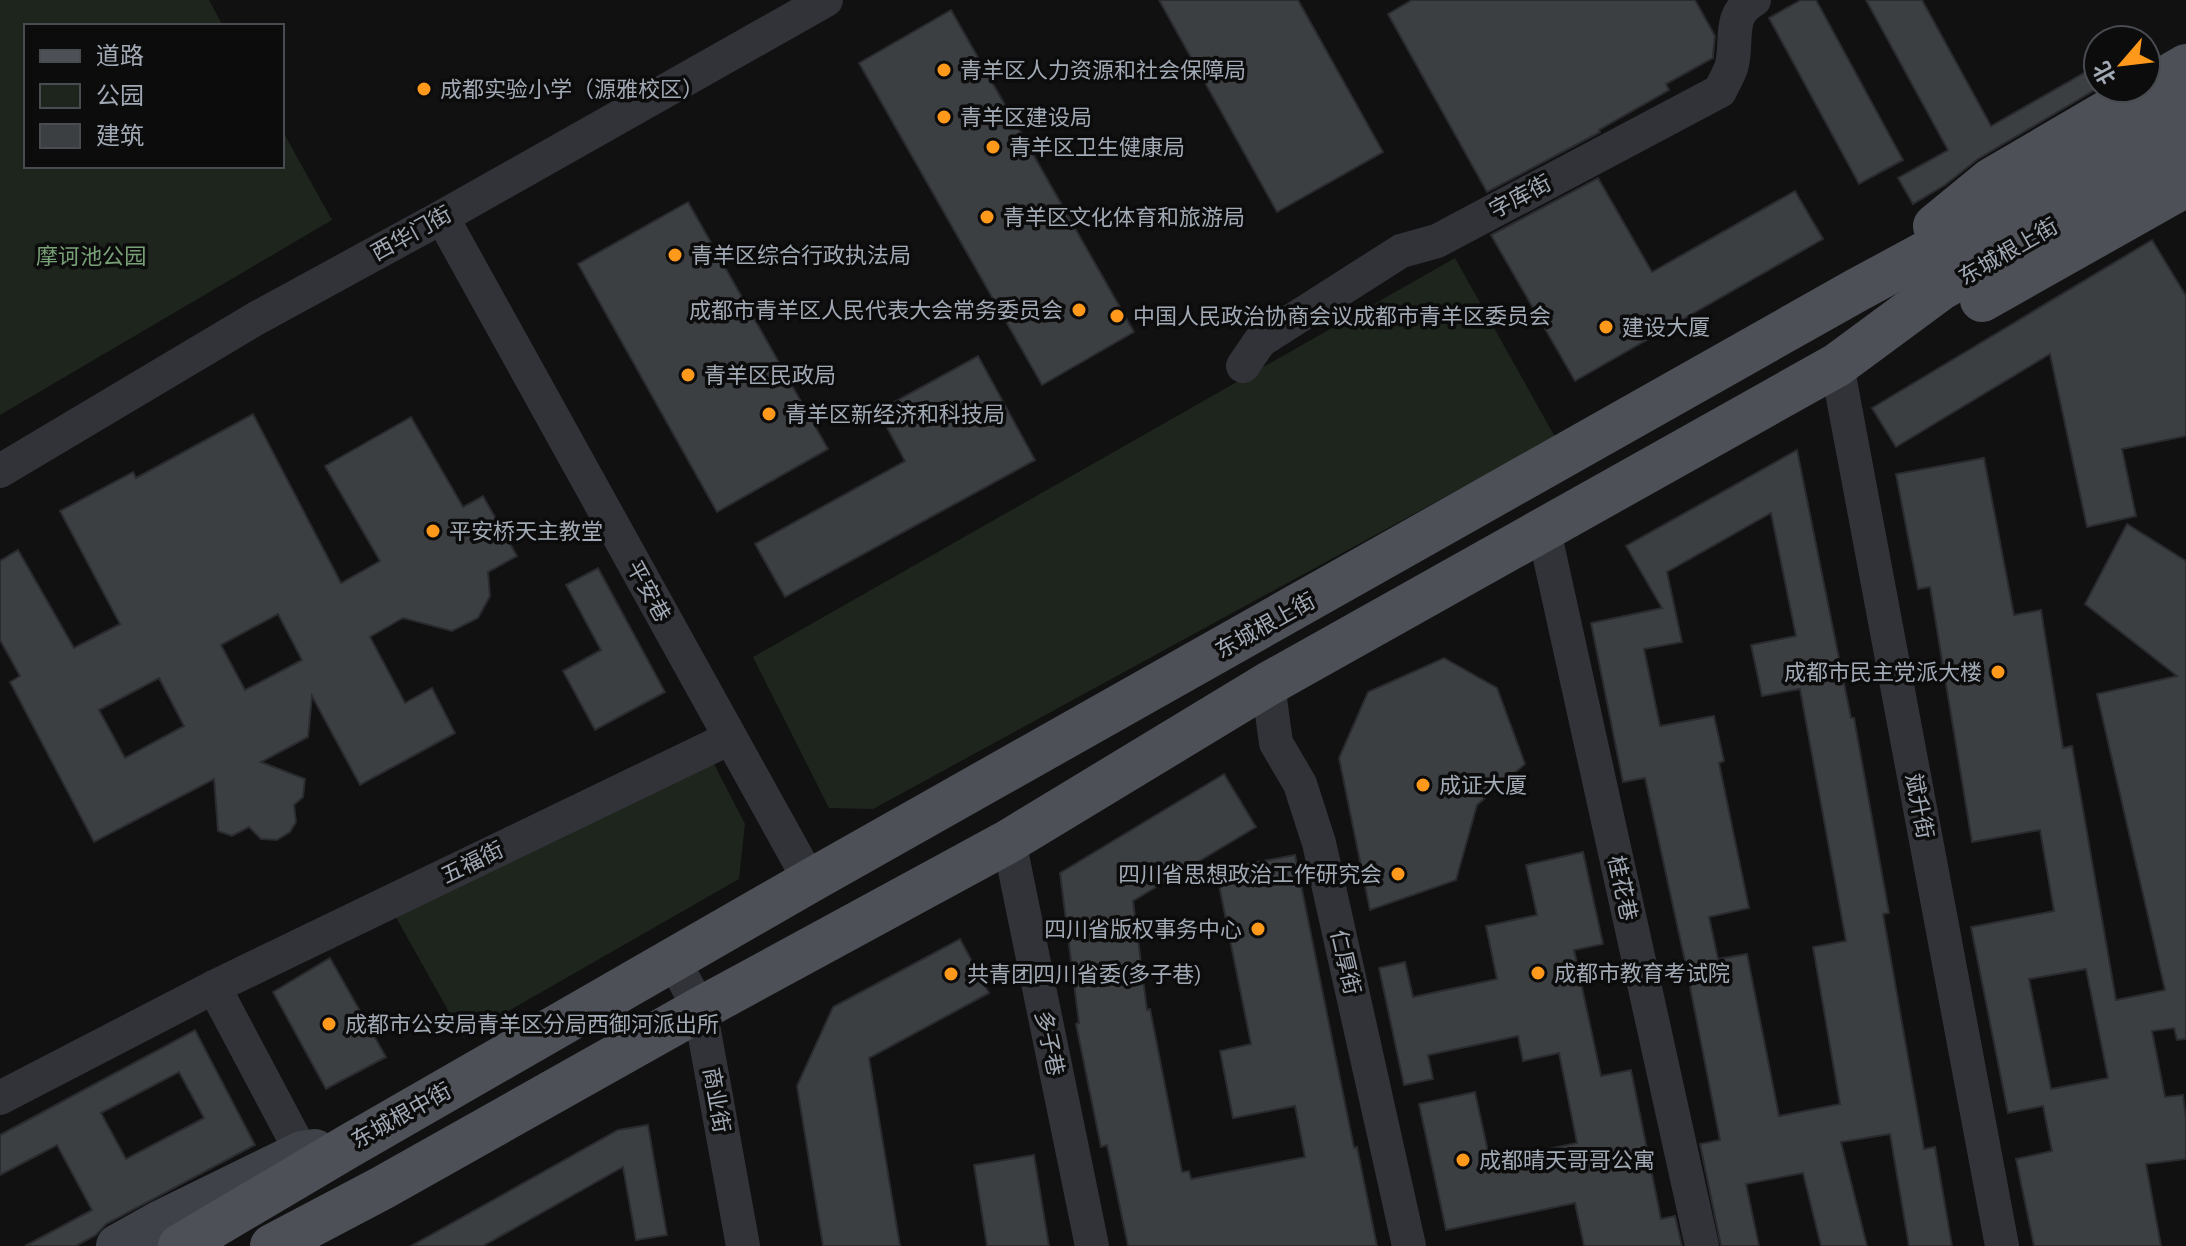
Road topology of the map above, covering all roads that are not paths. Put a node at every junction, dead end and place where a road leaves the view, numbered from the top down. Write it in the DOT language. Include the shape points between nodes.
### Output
graph roads {
  1 [pos="826,0"];
  2 [pos="1754,0"];
  3 [pos="2186,66"];
  4 [pos="2186,108"];
  5 [pos="2186,148"];
  6 [pos="2186,185"];
  7 [pos="442,217"];
  8 [pos="1857,290"];
  9 [pos="1837,365"];
  10 [pos="1243,366"];
  11 [pos="0,471"];
  12 [pos="1544,531"];
  13 [pos="1268,684"];
  14 [pos="730,738"];
  15 [pos="1009,841"];
  16 [pos="810,881"];
  17 [pos="673,960"];
  18 [pos="214,987"];
  19 [pos="700,1009"];
  20 [pos="0,1098"];
  21 [pos="349,1146"];
  22 [pos="302,1153"];
  23 [pos="382,1188"];
  24 [pos="118,1246"];
  25 [pos="180,1246"];
  26 [pos="272,1246"];
  27 [pos="307,1246"];
  28 [pos="743,1246"];
  29 [pos="1092,1246"];
  30 [pos="1409,1246"];
  31 [pos="1702,1246"];
  32 [pos="2002,1246"];
  1 -- 7 [label="street, 西华门街"];
  2 -- 10 [label="street, 字库街" via="1744,5 1733,31 1731,69 1720,91 1437,241 1401,251 1260,341"];
  3 -- 8 [label="main road, 东城根上街" via="1991,180"];
  4 -- 8 [label="main road, 东城根上街"];
  5 -- 9 [label="main road, 东城根上街" via="1940,289"];
  6 -- 9 [label="main road, 东城根上街" via="1936,325"];
  7 -- 11 [label="street, 西华门街" via="255,319"];
  7 -- 14 [label="street, 平安巷"];
  8 -- 16 [label="main road, 东城根上街"];
  9 -- 12 [label="main road, 东城根上街"];
  9 -- 32 [label="street, 斌升街"];
  12 -- 13 [label="main road, 东城根上街"];
  12 -- 31 [label="street, 桂花巷"];
  13 -- 15 [label="main road, 东城根上街"];
  13 -- 30 [label="street, 仁厚街" via="1276,743 1300,784 1319,843"];
  14 -- 16 [label="street, 平安巷"];
  14 -- 18 [label="street, 五福街"];
  15 -- 19 [label="main road, 东城根上街"];
  15 -- 29 [label="street, 多子巷"];
  16 -- 17 [label="main road, 东城根上街"];
  17 -- 19 [label="street, 商业街"];
  17 -- 21 [label="main road, 东城根中街"];
  18 -- 20 [label="street, 五福街"];
  18 -- 22 [label="street"];
  19 -- 23 [label="main road"];
  19 -- 28 [label="street, 商业街"];
  21 -- 22 [label="street, 东城根中街"];
  21 -- 25 [label="main road"];
  22 -- 24 [label="street, 东城根中街"];
  23 -- 26 [label="main road"];
  23 -- 27 [label="street"];
}
